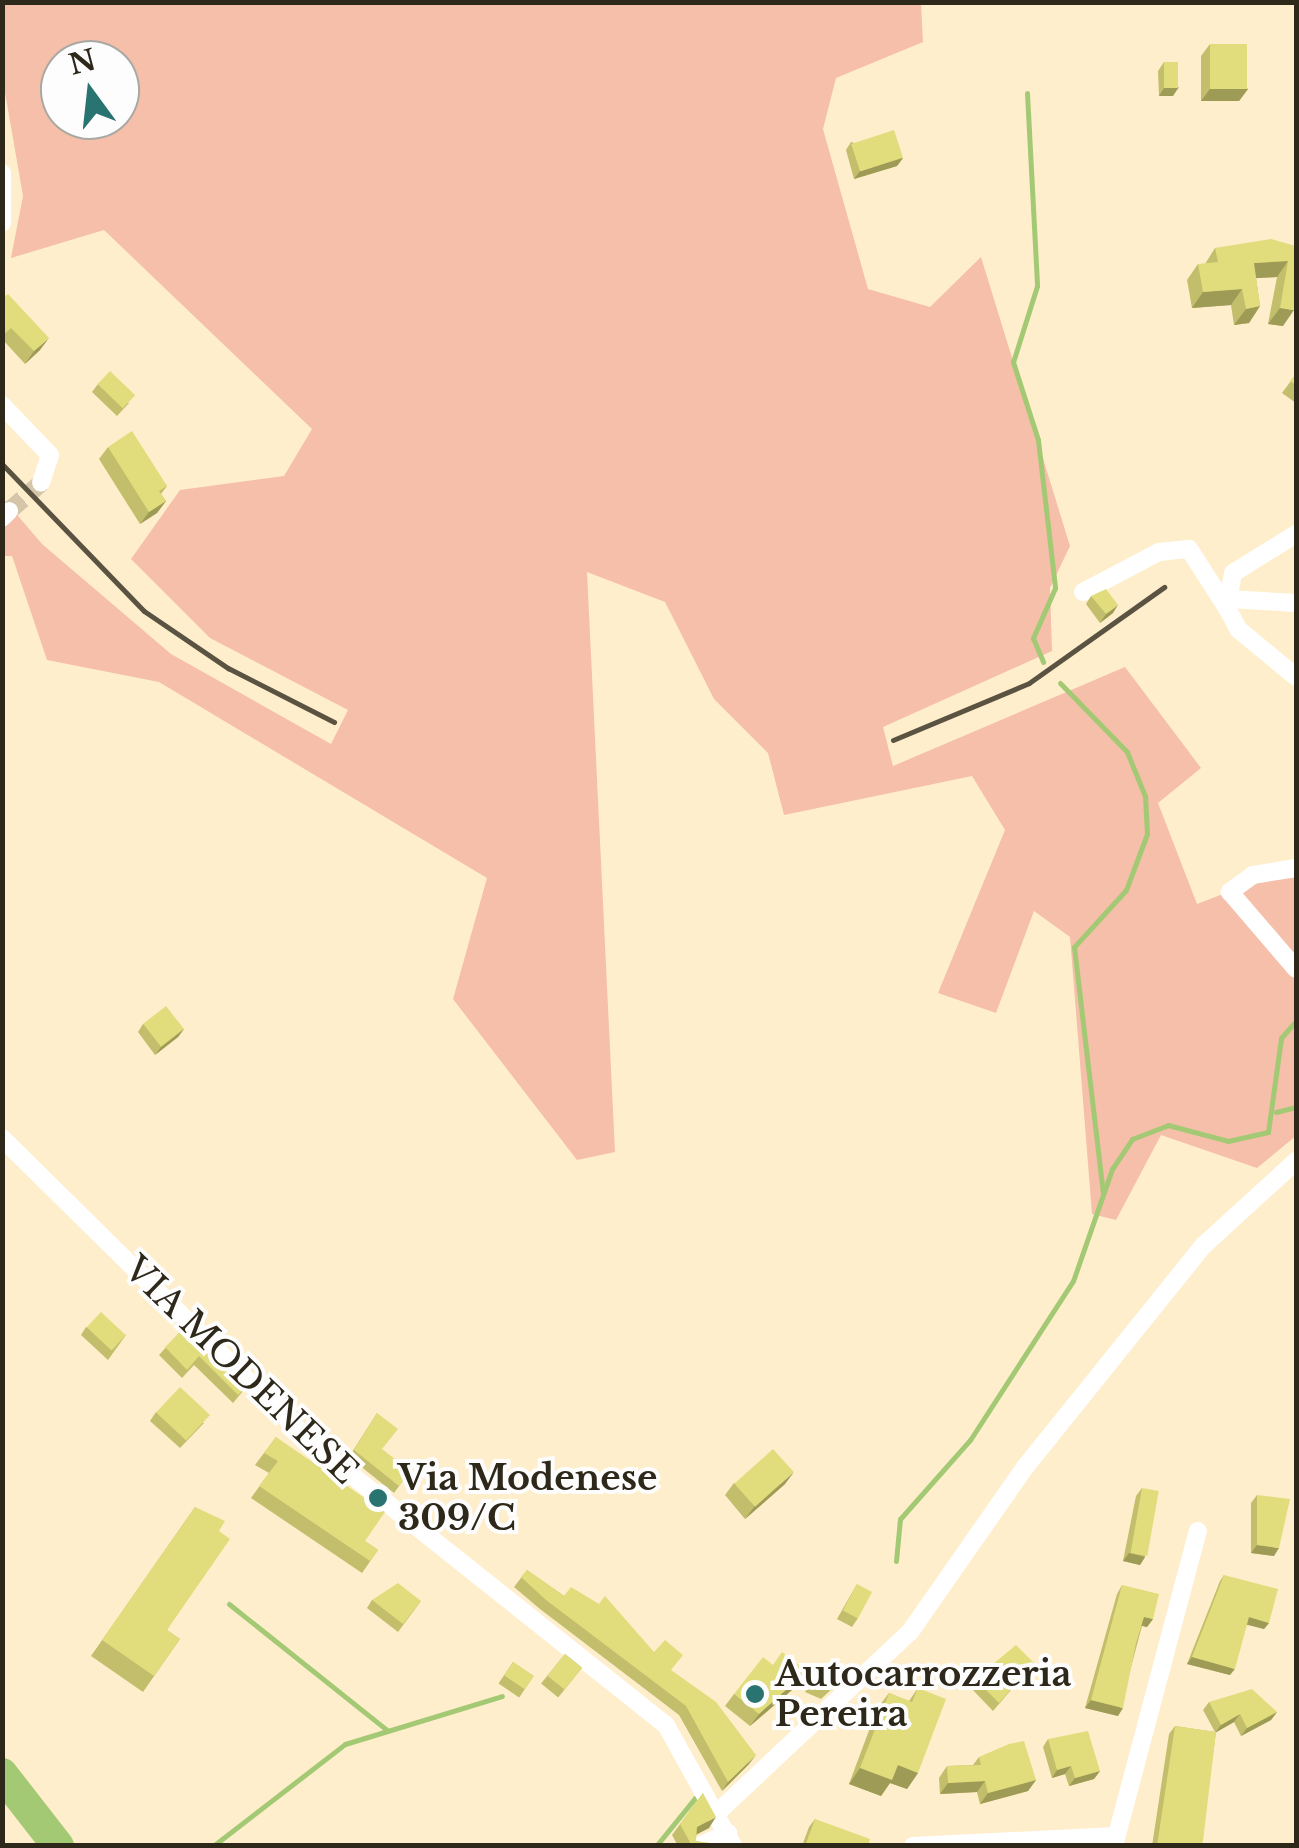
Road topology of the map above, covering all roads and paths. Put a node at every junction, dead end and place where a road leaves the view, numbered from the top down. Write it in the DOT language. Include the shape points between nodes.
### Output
graph roads {
  1 [pos="2,173"];
  2 [pos="2,222"];
  3 [pos="2,405"];
  4 [pos="41,482"];
  5 [pos="1296,534"];
  6 [pos="1083,592"];
  7 [pos="1228,603"];
  8 [pos="1296,603"];
  9 [pos="1296,677"];
  10 [pos="1296,868"];
  11 [pos="1296,969"];
  12 [pos="2,1138"];
  13 [pos="1296,1162"];
  14 [pos="1198,1531"];
  15 [pos="718,1812"];
  16 [pos="730,1839"];
  17 [pos="1115,1841"];
  18 [pos="699,1846"];
  19 [pos="913,1846"];
  1 -- 2 [label="street"];
  3 -- 4 [label="street" via="50,455"];
  5 -- 7 [label="street" via="1233,572"];
  6 -- 7 [label="street" via="1180,548 1196,552"];
  7 -- 8 [label="street"];
  7 -- 9 [label="street" via="1238,629"];
  10 -- 11 [label="street" via="1253,876 1230,892"];
  12 -- 15 [label="street, VIA MODENESE" via="310,1442 666,1725"];
  13 -- 15 [label="street" via="1204,1245 1026,1466 910,1632"];
  14 -- 17 [label="street"];
  15 -- 16 [label="street, VIA MODENESE"];
  16 -- 18 [label="street"];
  17 -- 19 [label="street"];
}
